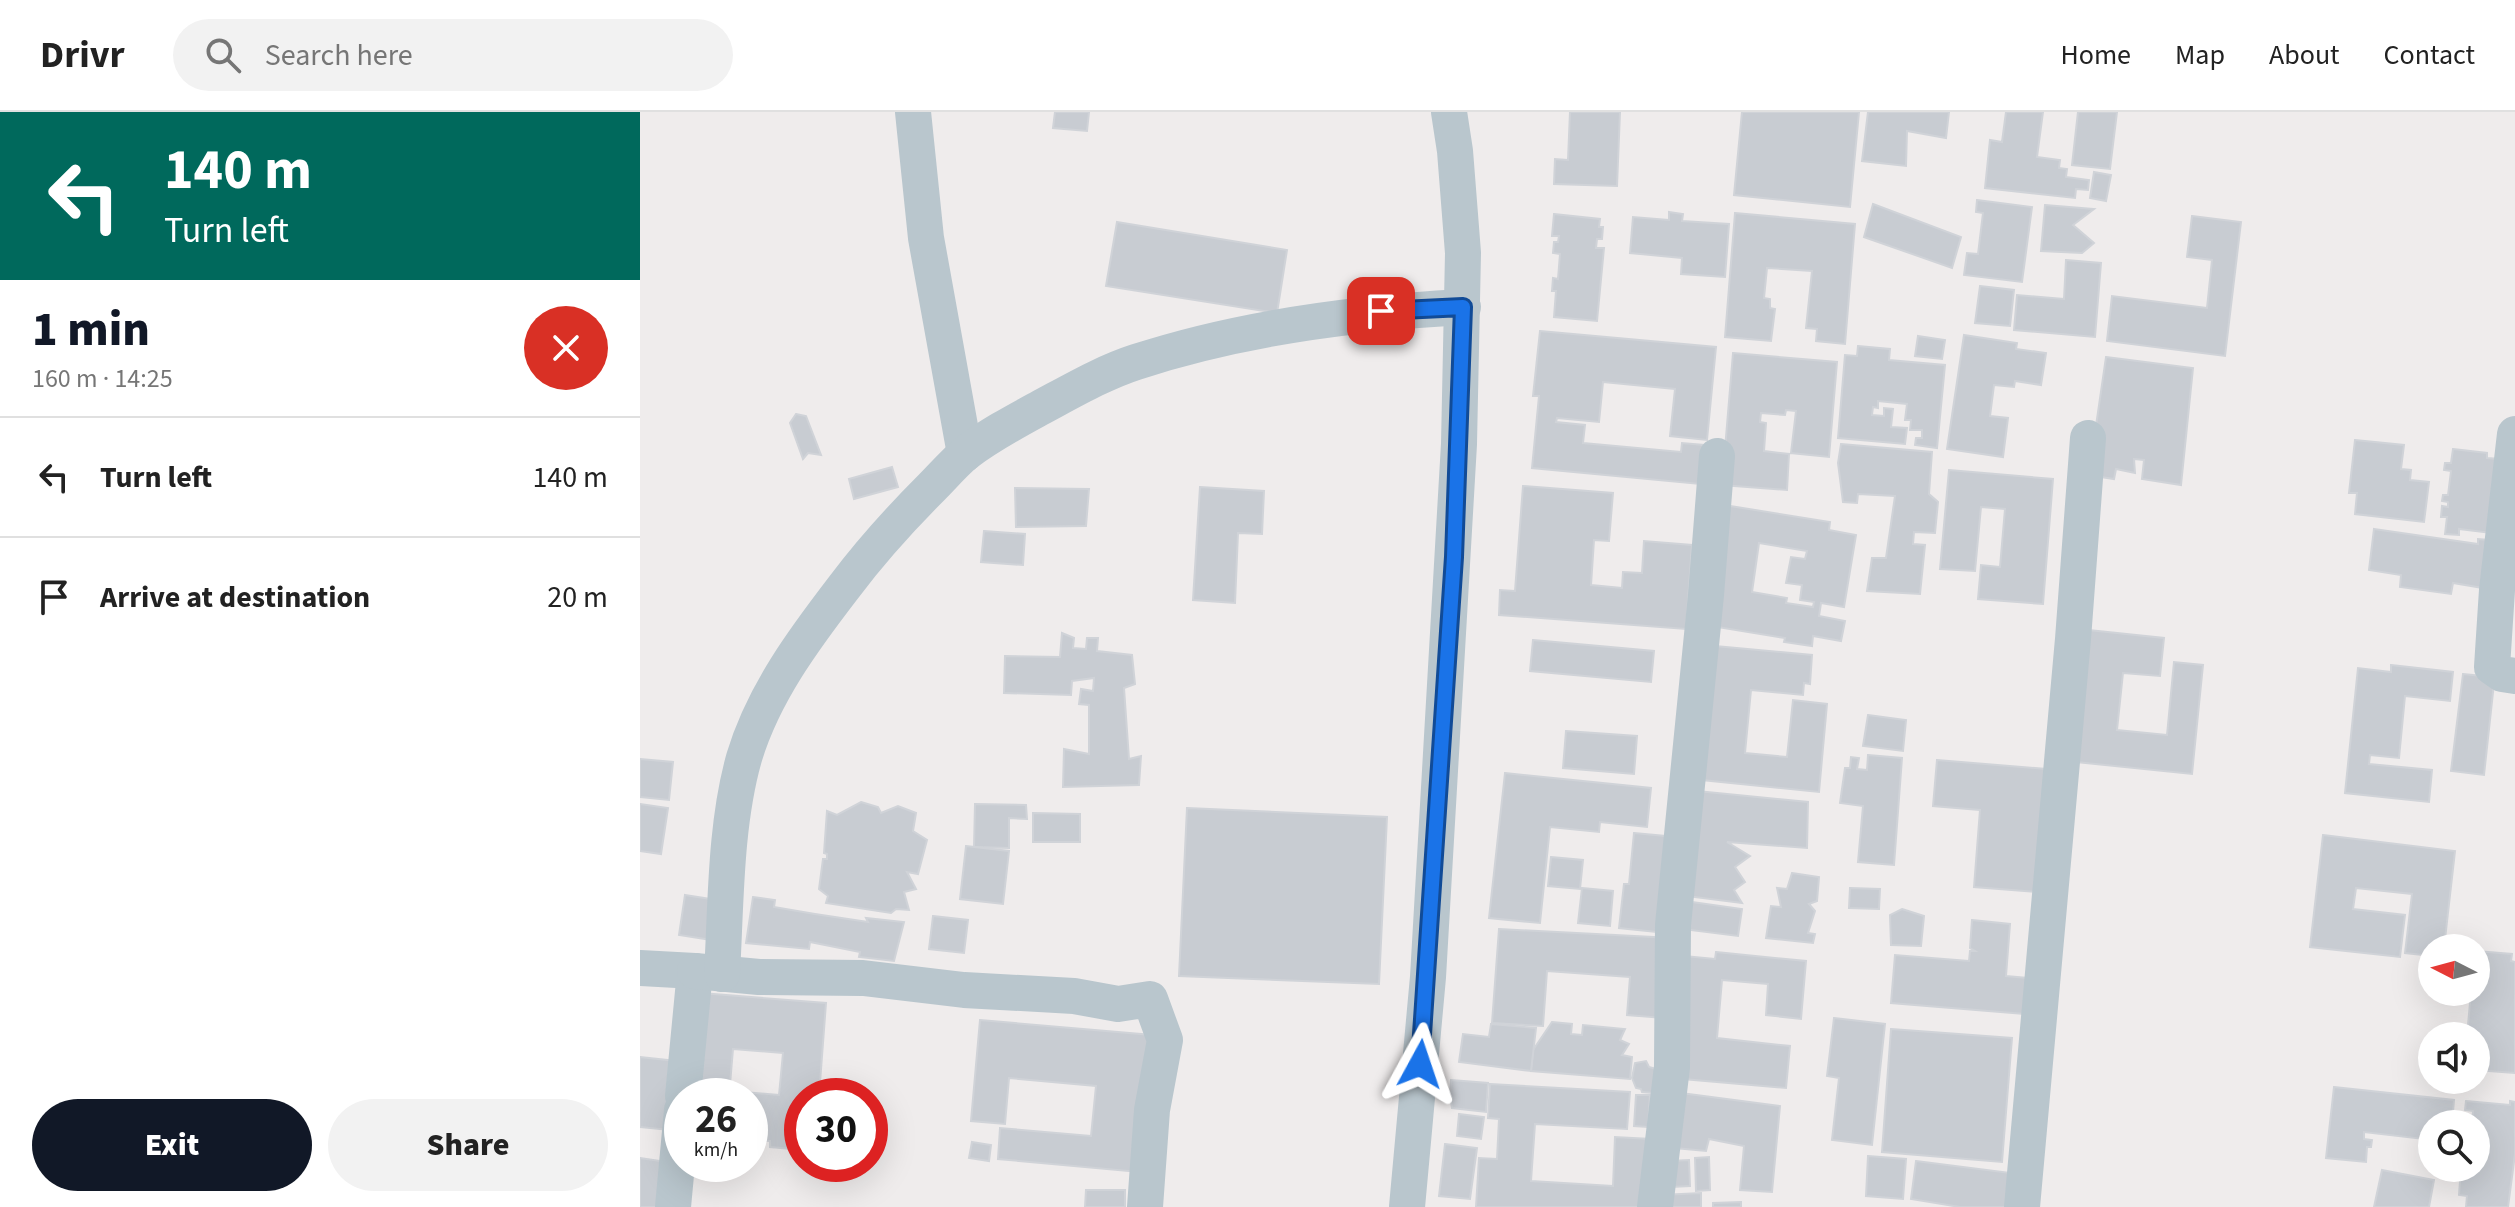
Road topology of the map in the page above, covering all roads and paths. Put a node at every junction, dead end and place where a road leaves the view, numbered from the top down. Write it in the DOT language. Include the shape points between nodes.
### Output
graph roads {
  1 [pos="913,112"];
  2 [pos="1449,112"];
  3 [pos="1463,307"];
  4 [pos="2515,434"];
  5 [pos="2088,438"];
  6 [pos="965,454"];
  7 [pos="1717,456"];
  8 [pos="2515,676"];
  9 [pos="640,968"];
  10 [pos="708,973"];
  11 [pos="687,1078"];
  12 [pos="675,1182"];
  13 [pos="673,1207"];
  14 [pos="1145,1207"];
  15 [pos="1407,1207"];
  16 [pos="1655,1207"];
  17 [pos="2022,1207"];
  1 -- 6 [label="street" via="926,238"];
  2 -- 3 [label="street" via="1461,214"];
  3 -- 6 [label="street" via="1327,318 1134,363 1081,386"];
  3 -- 15 [label="street" via="1444,727"];
  4 -- 8 [label="street" via="2492,667"];
  5 -- 17 [label="street"];
  6 -- 10 [label="street" via="879,541 789,664 760,716 735,802"];
  7 -- 16 [label="street" via="1673,925 1672,1067"];
  9 -- 10 [label="street"];
  10 -- 11 [label="street"];
  10 -- 14 [label="street" via="863,978 1118,1004 1150,999 1165,1040 1152,1110"];
  12 -- 13 [label="street"];
}
